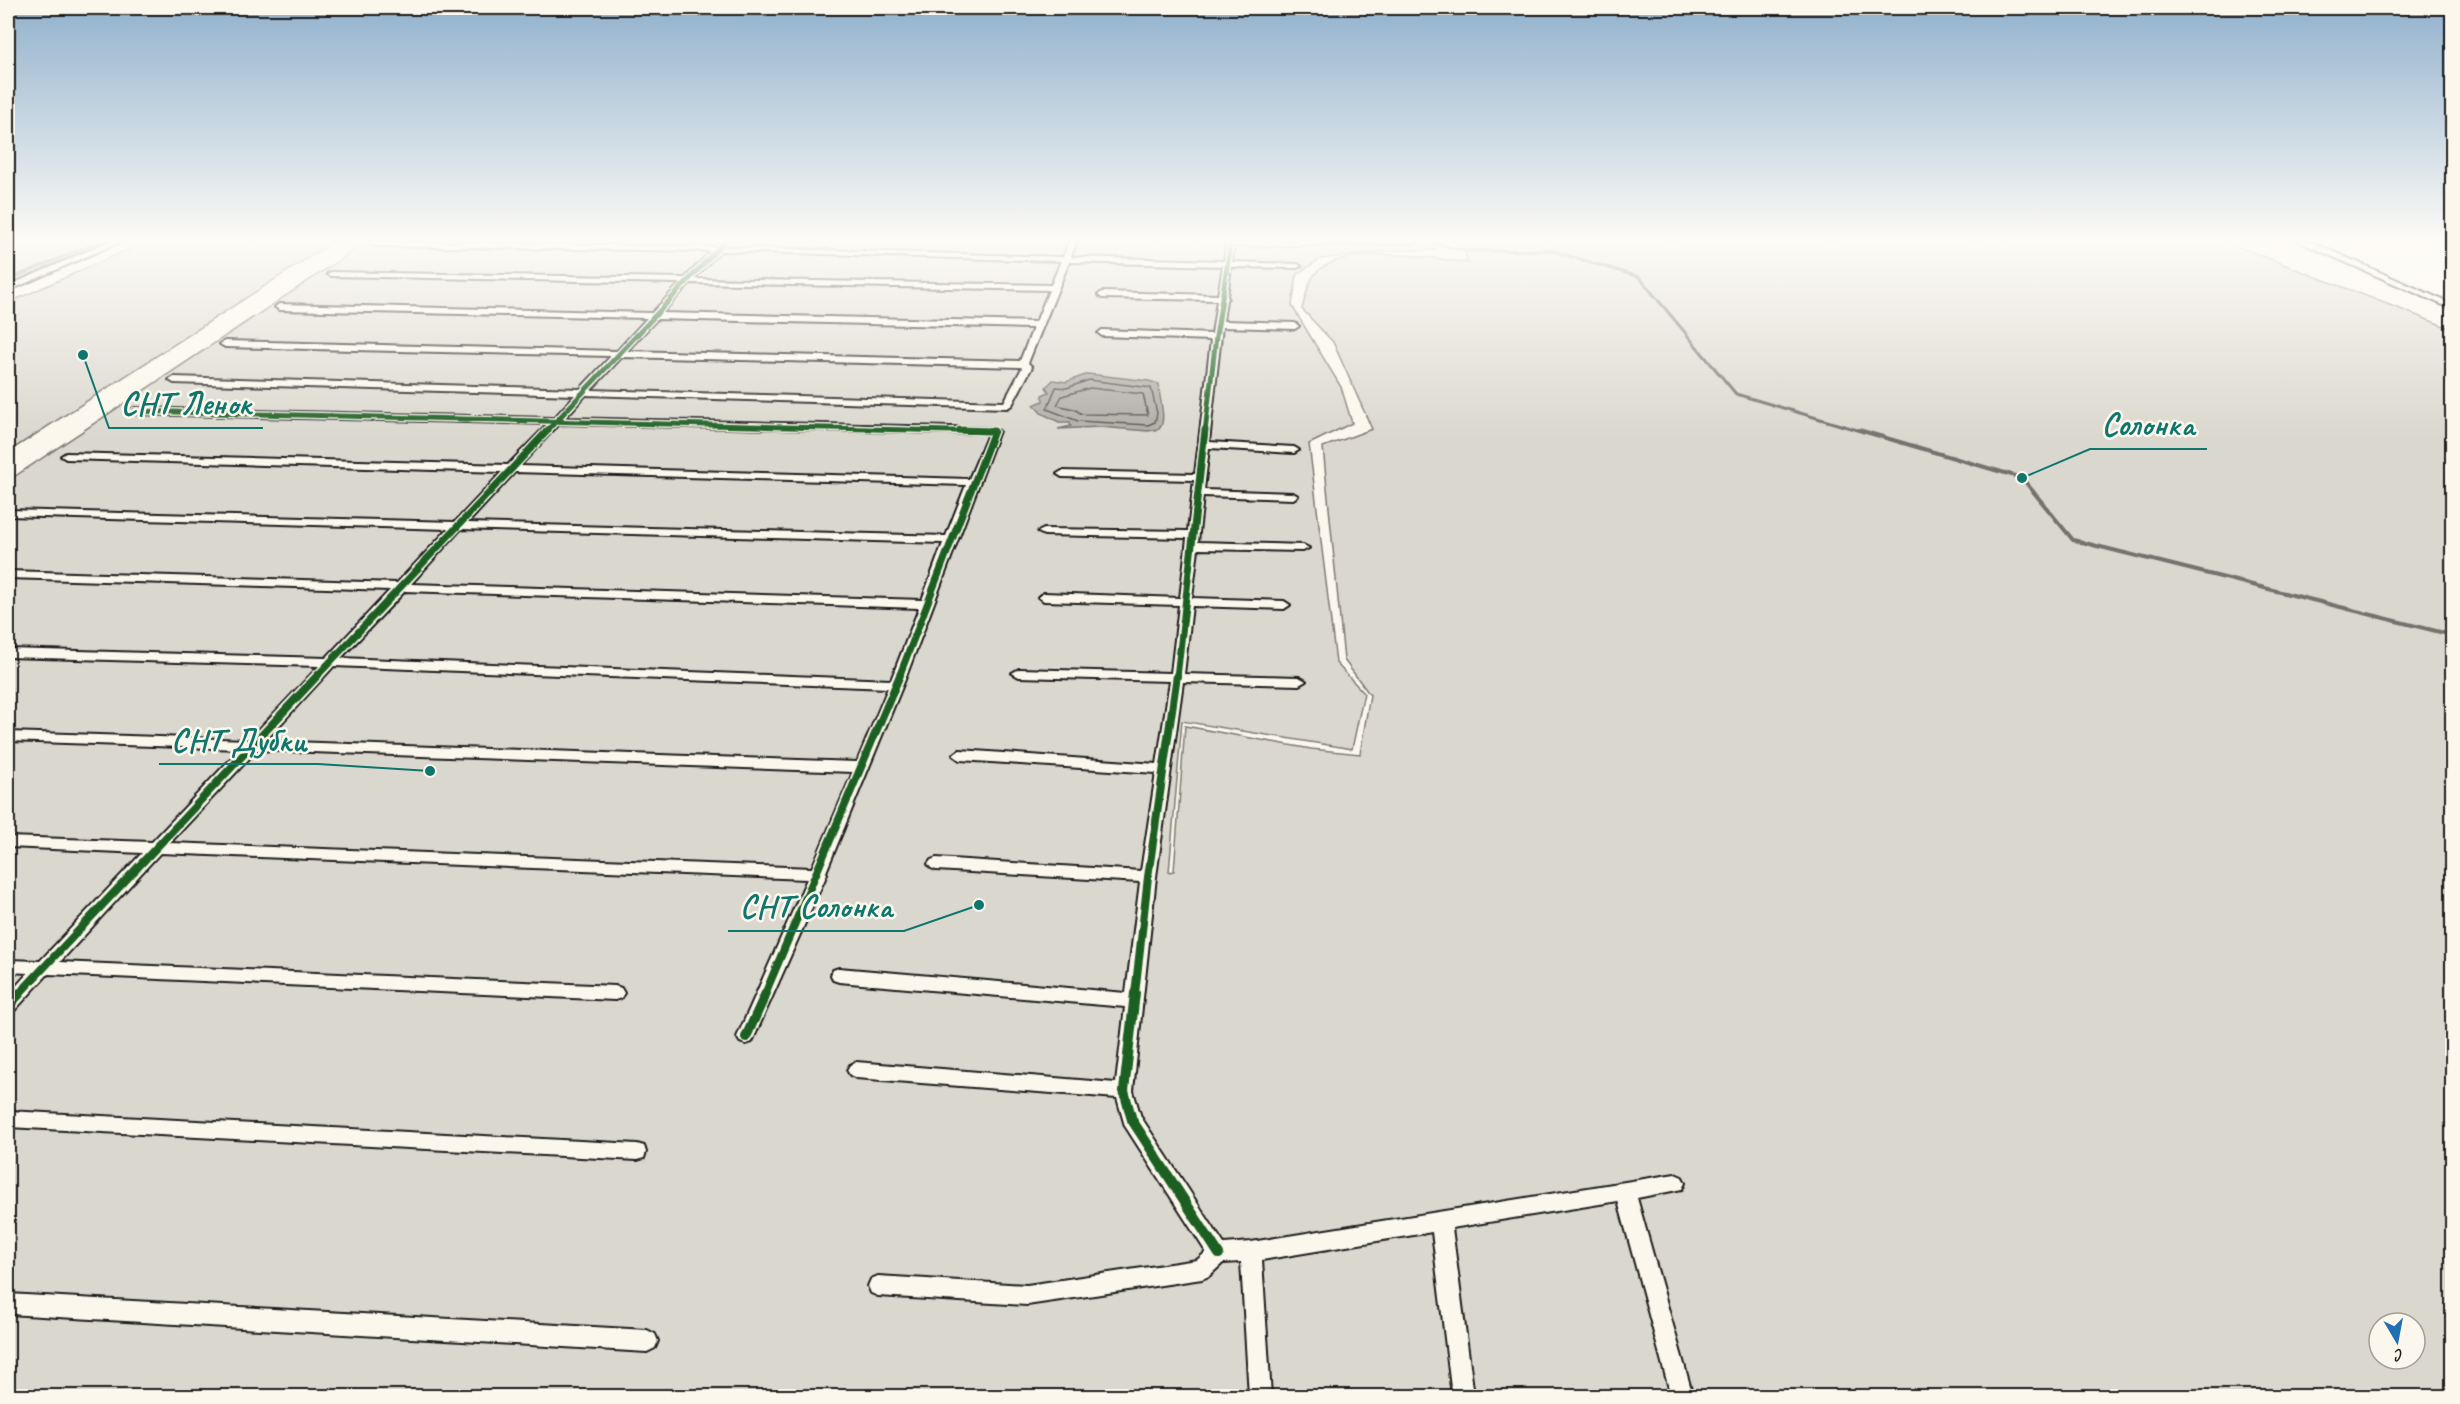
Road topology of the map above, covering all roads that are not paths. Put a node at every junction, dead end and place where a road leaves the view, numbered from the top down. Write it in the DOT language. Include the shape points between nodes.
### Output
graph roads {
  1 [pos="663,307"];
  2 [pos="1046,307"];
  3 [pos="1222,307"];
  4 [pos="279,308"];
  5 [pos="654,316"];
  6 [pos="1039,325"];
  7 [pos="1296,326"];
  8 [pos="1218,331"];
  9 [pos="1102,333"];
  10 [pos="225,344"];
  11 [pos="619,354"];
  12 [pos="1023,364"];
  13 [pos="174,380"];
  14 [pos="583,393"];
  15 [pos="134,411"];
  16 [pos="558,420"];
  17 [pos="1204,445"];
  18 [pos="1294,450"];
  19 [pos="66,456"];
  20 [pos="510,468"];
  21 [pos="1062,474"];
  22 [pos="1201,477"];
  23 [pos="972,482"];
  24 [pos="1199,493"];
  25 [pos="1293,496"];
  26 [pos="8,513"];
  27 [pos="456,526"];
  28 [pos="1044,532"];
  29 [pos="951,540"];
  30 [pos="1193,540"];
  31 [pos="1303,548"];
  32 [pos="8,574"];
  33 [pos="401,586"];
  34 [pos="1044,597"];
  35 [pos="1186,601"];
  36 [pos="922,604"];
  37 [pos="1284,605"];
  38 [pos="8,653"];
  39 [pos="330,662"];
  40 [pos="1019,673"];
  41 [pos="1177,679"];
  42 [pos="1299,681"];
  43 [pos="896,684"];
  44 [pos="8,736"];
  45 [pos="251,745"];
  46 [pos="960,754"];
  47 [pos="860,767"];
  48 [pos="1164,769"];
  49 [pos="8,842"];
  50 [pos="154,848"];
  51 [pos="936,864"];
  52 [pos="819,874"];
  53 [pos="1148,877"];
  54 [pos="8,966"];
  55 [pos="43,968"];
  56 [pos="839,975"];
  57 [pos="615,993"];
  58 [pos="1134,1001"];
  59 [pos="8,1005"];
  60 [pos="746,1037"];
  61 [pos="856,1070"];
  62 [pos="1124,1090"];
  63 [pos="8,1119"];
  64 [pos="638,1152"];
  65 [pos="1675,1183"];
  66 [pos="1625,1191"];
  67 [pos="1442,1222"];
  68 [pos="1251,1252"];
  69 [pos="1219,1254"];
  70 [pos="878,1286"];
  71 [pos="8,1304"];
  72 [pos="647,1341"];
  73 [pos="1260,1396"];
  74 [pos="1463,1396"];
  75 [pos="1682,1396"];
  1 -- 5 [label="street"];
  2 -- 6 [label="street"];
  3 -- 8 [label="street"];
  4 -- 5 [label="street"];
  5 -- 6 [label="street"];
  5 -- 11 [label="street"];
  6 -- 12 [label="street"];
  7 -- 8 [label="street"];
  8 -- 9 [label="street"];
  8 -- 17 [label="street"];
  10 -- 11 [label="street"];
  11 -- 12 [label="street"];
  11 -- 14 [label="street"];
  12 -- 14 [label="street" via="1027,367 1010,403 998,406"];
  13 -- 14 [label="street"];
  14 -- 16 [label="street"];
  15 -- 16 [label="street"];
  16 -- 20 [label="street"];
  16 -- 23 [label="street" via="994,431"];
  17 -- 18 [label="street"];
  17 -- 22 [label="street"];
  19 -- 20 [label="street"];
  20 -- 23 [label="street"];
  20 -- 27 [label="street"];
  21 -- 22 [label="street"];
  22 -- 24 [label="street"];
  23 -- 29 [label="street"];
  24 -- 25 [label="street"];
  24 -- 30 [label="street"];
  26 -- 27 [label="street"];
  27 -- 29 [label="street"];
  27 -- 33 [label="street"];
  28 -- 30 [label="street"];
  29 -- 43 [label="street"];
  30 -- 31 [label="street"];
  30 -- 35 [label="street"];
  32 -- 33 [label="street"];
  33 -- 36 [label="street"];
  33 -- 39 [label="street"];
  34 -- 35 [label="street"];
  35 -- 37 [label="street"];
  35 -- 41 [label="street"];
  38 -- 39 [label="street"];
  39 -- 43 [label="street"];
  39 -- 45 [label="street"];
  40 -- 41 [label="street"];
  41 -- 42 [label="street"];
  41 -- 48 [label="street"];
  43 -- 47 [label="street"];
  44 -- 45 [label="street"];
  45 -- 47 [label="street"];
  45 -- 50 [label="street"];
  46 -- 48 [label="street"];
  47 -- 52 [label="street"];
  48 -- 53 [label="street"];
  49 -- 50 [label="street"];
  50 -- 52 [label="street"];
  50 -- 55 [label="street"];
  51 -- 53 [label="street"];
  52 -- 60 [label="street"];
  53 -- 58 [label="street"];
  54 -- 55 [label="street"];
  55 -- 57 [label="street"];
  55 -- 59 [label="street"];
  56 -- 58 [label="street"];
  58 -- 62 [label="street"];
  61 -- 62 [label="street"];
  62 -- 69 [label="street" via="1132,1120"];
  63 -- 64 [label="street"];
  65 -- 66 [label="street"];
  66 -- 67 [label="street"];
  66 -- 75 [label="street"];
  67 -- 68 [label="street"];
  67 -- 74 [label="street"];
  68 -- 69 [label="street"];
  68 -- 73 [label="street"];
  69 -- 70 [label="street" via="1203,1269 1027,1295"];
  71 -- 72 [label="street"];
}
